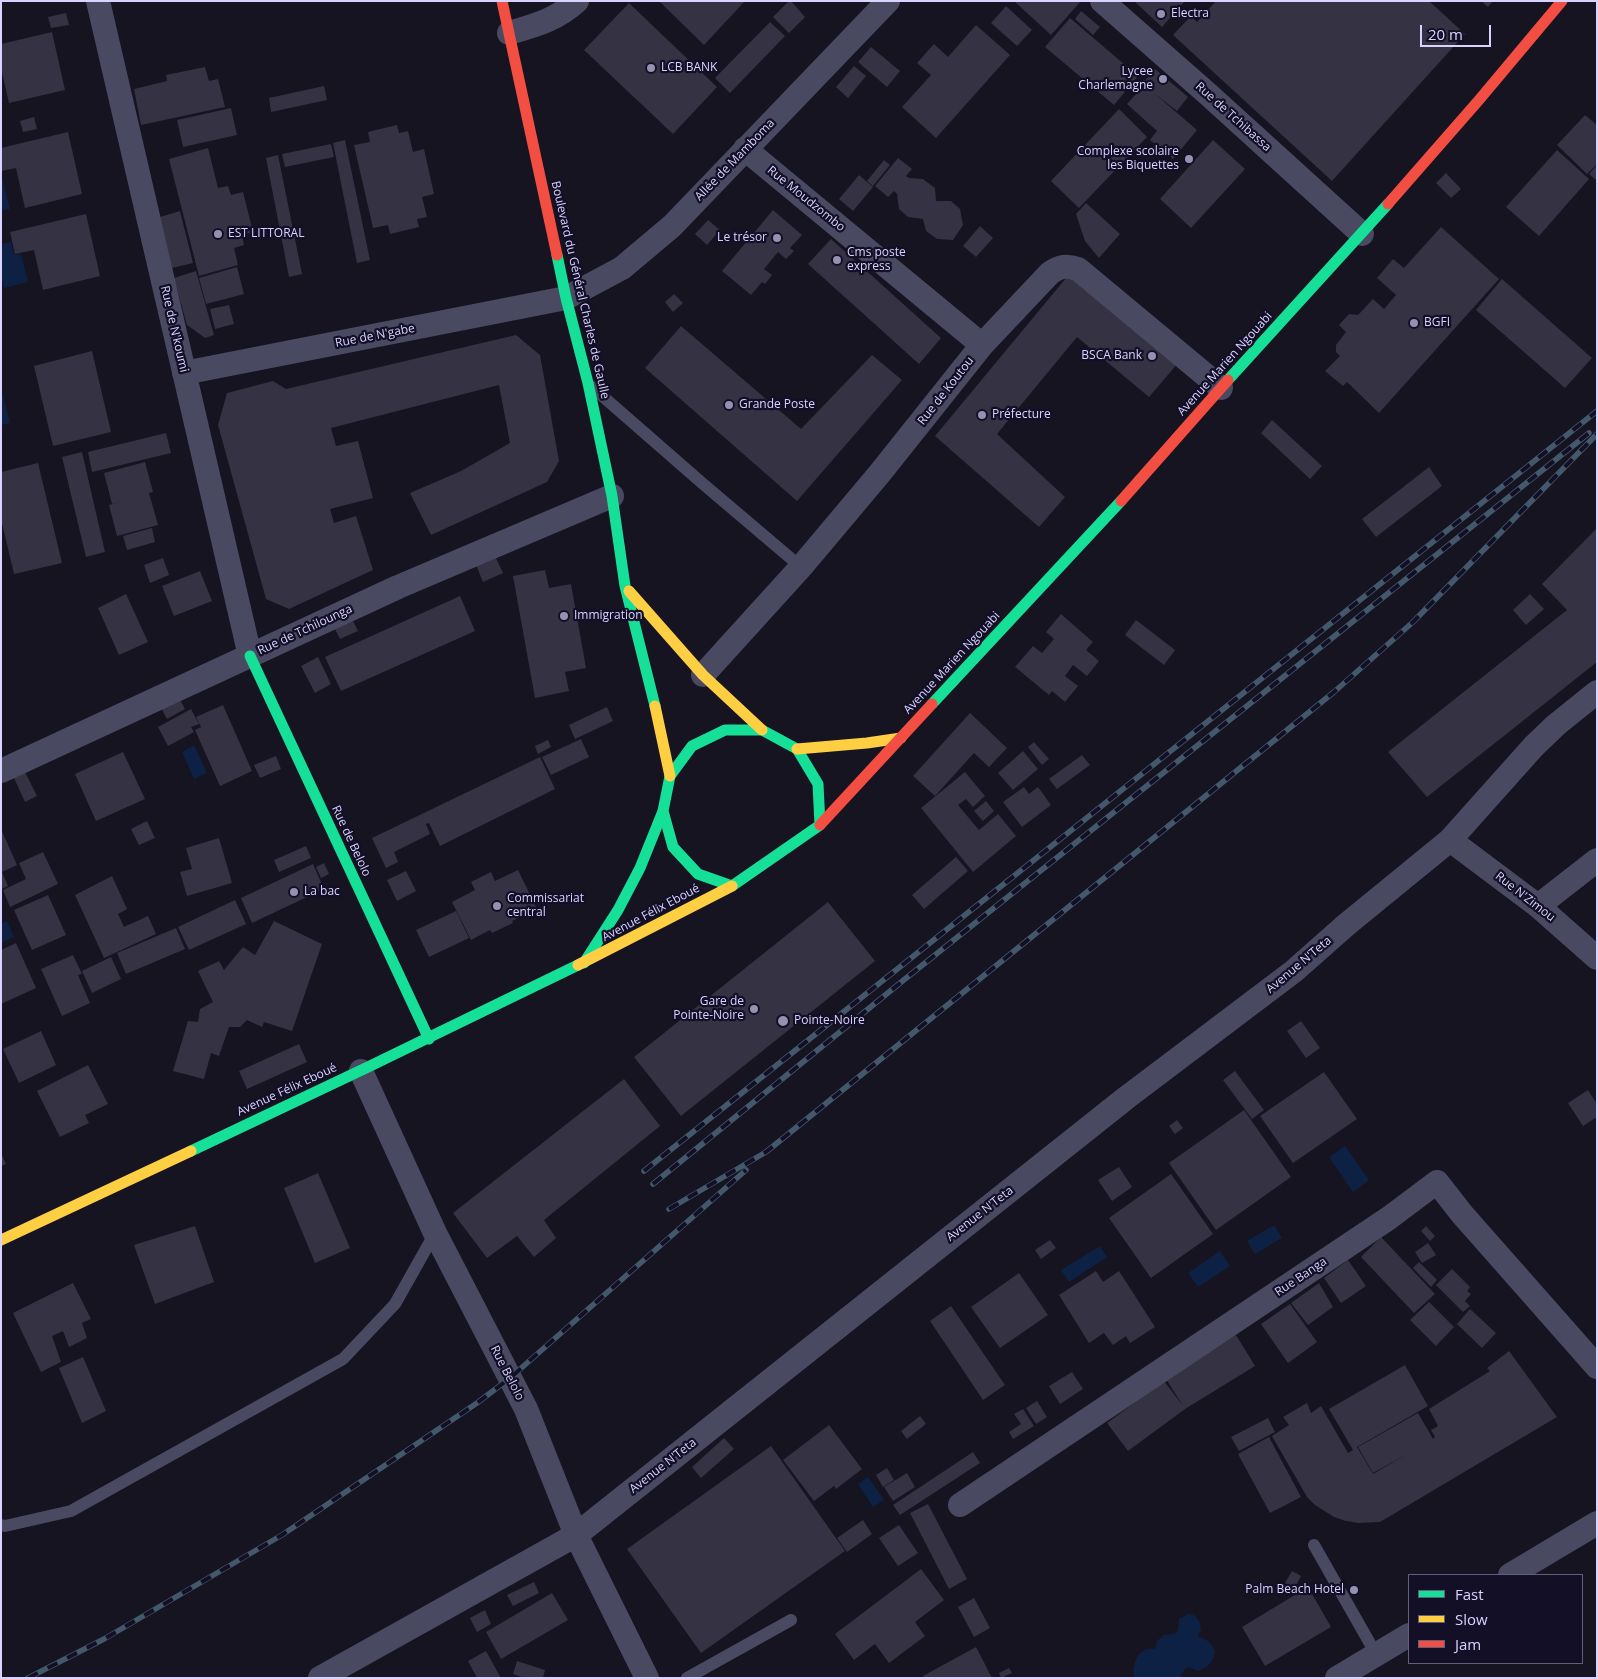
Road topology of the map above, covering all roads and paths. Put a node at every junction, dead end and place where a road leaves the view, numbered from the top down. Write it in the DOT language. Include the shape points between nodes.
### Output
graph roads {
  1 [pos="98,1"];
  2 [pos="502,1"];
  3 [pos="577,1"];
  4 [pos="888,1"];
  5 [pos="1102,1"];
  6 [pos="1562,1"];
  7 [pos="509,33"];
  8 [pos="745,149"];
  9 [pos="1362,234"];
  10 [pos="566,298"];
  11 [pos="982,345"];
  12 [pos="184,373"];
  13 [pos="588,383"];
  14 [pos="1221,388"];
  15 [pos="612,496"];
  16 [pos="800,567"];
  17 [pos="625,586"];
  18 [pos="250,656"];
  19 [pos="703,675"];
  20 [pos="1597,692"];
  21 [pos="762,730"];
  22 [pos="901,738"];
  23 [pos="796,749"];
  24 [pos="1,771"];
  25 [pos="670,776"];
  26 [pos="663,812"];
  27 [pos="820,824"];
  28 [pos="1450,840"];
  29 [pos="1597,860"];
  30 [pos="732,886"];
  31 [pos="1538,906"];
  32 [pos="1597,958"];
  33 [pos="583,964"];
  34 [pos="428,1039"];
  35 [pos="360,1071"];
  36 [pos="434,1233"];
  37 [pos="1,1240"];
  38 [pos="1597,1368"];
  39 [pos="960,1505"];
  40 [pos="1597,1523"];
  41 [pos="1,1525"];
  42 [pos="576,1535"];
  43 [pos="1314,1545"];
  44 [pos="1512,1574"];
  45 [pos="791,1620"];
  46 [pos="1408,1636"];
  47 [pos="1376,1654"];
  48 [pos="320,1678"];
  49 [pos="647,1678"];
  50 [pos="686,1678"];
  51 [pos="1337,1678"];
  1 -- 12 [label="street, Rue de N'koumi"];
  2 -- 7 [label="main road, Boulevard du Général Charles de Gaulle"];
  3 -- 7 [label="street" via="546,22"];
  4 -- 8 [label="street, Allée de Mamboma"];
  5 -- 9 [label="street, Rue de Tchibassa"];
  6 -- 9 [label="main road, Avenue Marien Ngouabi"];
  7 -- 10 [label="main road, Boulevard du Général Charles de Gaulle"];
  8 -- 10 [label="street, Allée de Mamboma" via="672,226 622,268"];
  8 -- 11 [label="street, Rue Moudzombo"];
  9 -- 14 [label="main road, Avenue Marien Ngouabi"];
  10 -- 12 [label="street, Rue de N'gabe"];
  10 -- 13 [label="main road, Boulevard du Général Charles de Gaulle"];
  11 -- 14 [label="street, Rue de Koutou" via="1050,273 1068,266 1078,268"];
  11 -- 16 [label="street, Rue de Koutou"];
  12 -- 18 [label="street, Rue de N'koumi"];
  13 -- 15 [label="main road, Boulevard du Général Charles de Gaulle"];
  13 -- 16 [label="lane"];
  14 -- 22 [label="main road, Avenue Marien Ngouabi"];
  15 -- 17 [label="main road, Boulevard du Général Charles de Gaulle"];
  15 -- 18 [label="street, Rue de Tchilounga" via="398,587"];
  16 -- 19 [label="street, Rue de Koutou"];
  17 -- 19 [label="main road"];
  17 -- 25 [label="main road, Boulevard du Général Charles de Gaulle"];
  18 -- 24 [label="street, Rue de Tchilounga"];
  18 -- 34 [label="main road, Rue de Belolo"];
  19 -- 21 [label="main road"];
  20 -- 28 [label="street, Avenue N'Teta" via="1534,746"];
  21 -- 23 [label="main road"];
  21 -- 25 [label="main road" via="725,730 700,742 692,746"];
  22 -- 23 [label="main road"];
  22 -- 27 [label="main road, Avenue Marien Ngouabi"];
  23 -- 27 [label="main road" via="818,784"];
  25 -- 26 [label="main road"];
  26 -- 30 [label="main road" via="673,847 698,874"];
  26 -- 33 [label="main road, Avenue Félix Eboué" via="618,910"];
  27 -- 30 [label="main road"];
  28 -- 31 [label="street, Rue N'Zimou"];
  28 -- 42 [label="street, Avenue N'Teta" via="1294,971 1126,1098"];
  29 -- 31 [label="street"];
  30 -- 33 [label="main road, Avenue Félix Eboué"];
  31 -- 32 [label="street, Rue N'Zimou"];
  33 -- 34 [label="main road, Avenue Félix Eboué"];
  34 -- 35 [label="main road, Avenue Félix Eboué"];
  35 -- 36 [label="street, Rue Belolo"];
  35 -- 37 [label="main road, Avenue Félix Eboué"];
  36 -- 41 [label="lane" via="396,1304 343,1360 71,1511"];
  36 -- 42 [label="street, Rue Belolo" via="526,1409"];
  38 -- 39 [label="street, Rue Banga" via="1437,1182 1389,1218"];
  40 -- 44 [label="street"];
  42 -- 48 [label="street, Avenue N'Teta"];
  42 -- 49 [label="street, Rue Belolo"];
  43 -- 47 [label="lane"];
  45 -- 50 [label="lane"];
  46 -- 47 [label="street"];
  47 -- 51 [label="street"];
}
